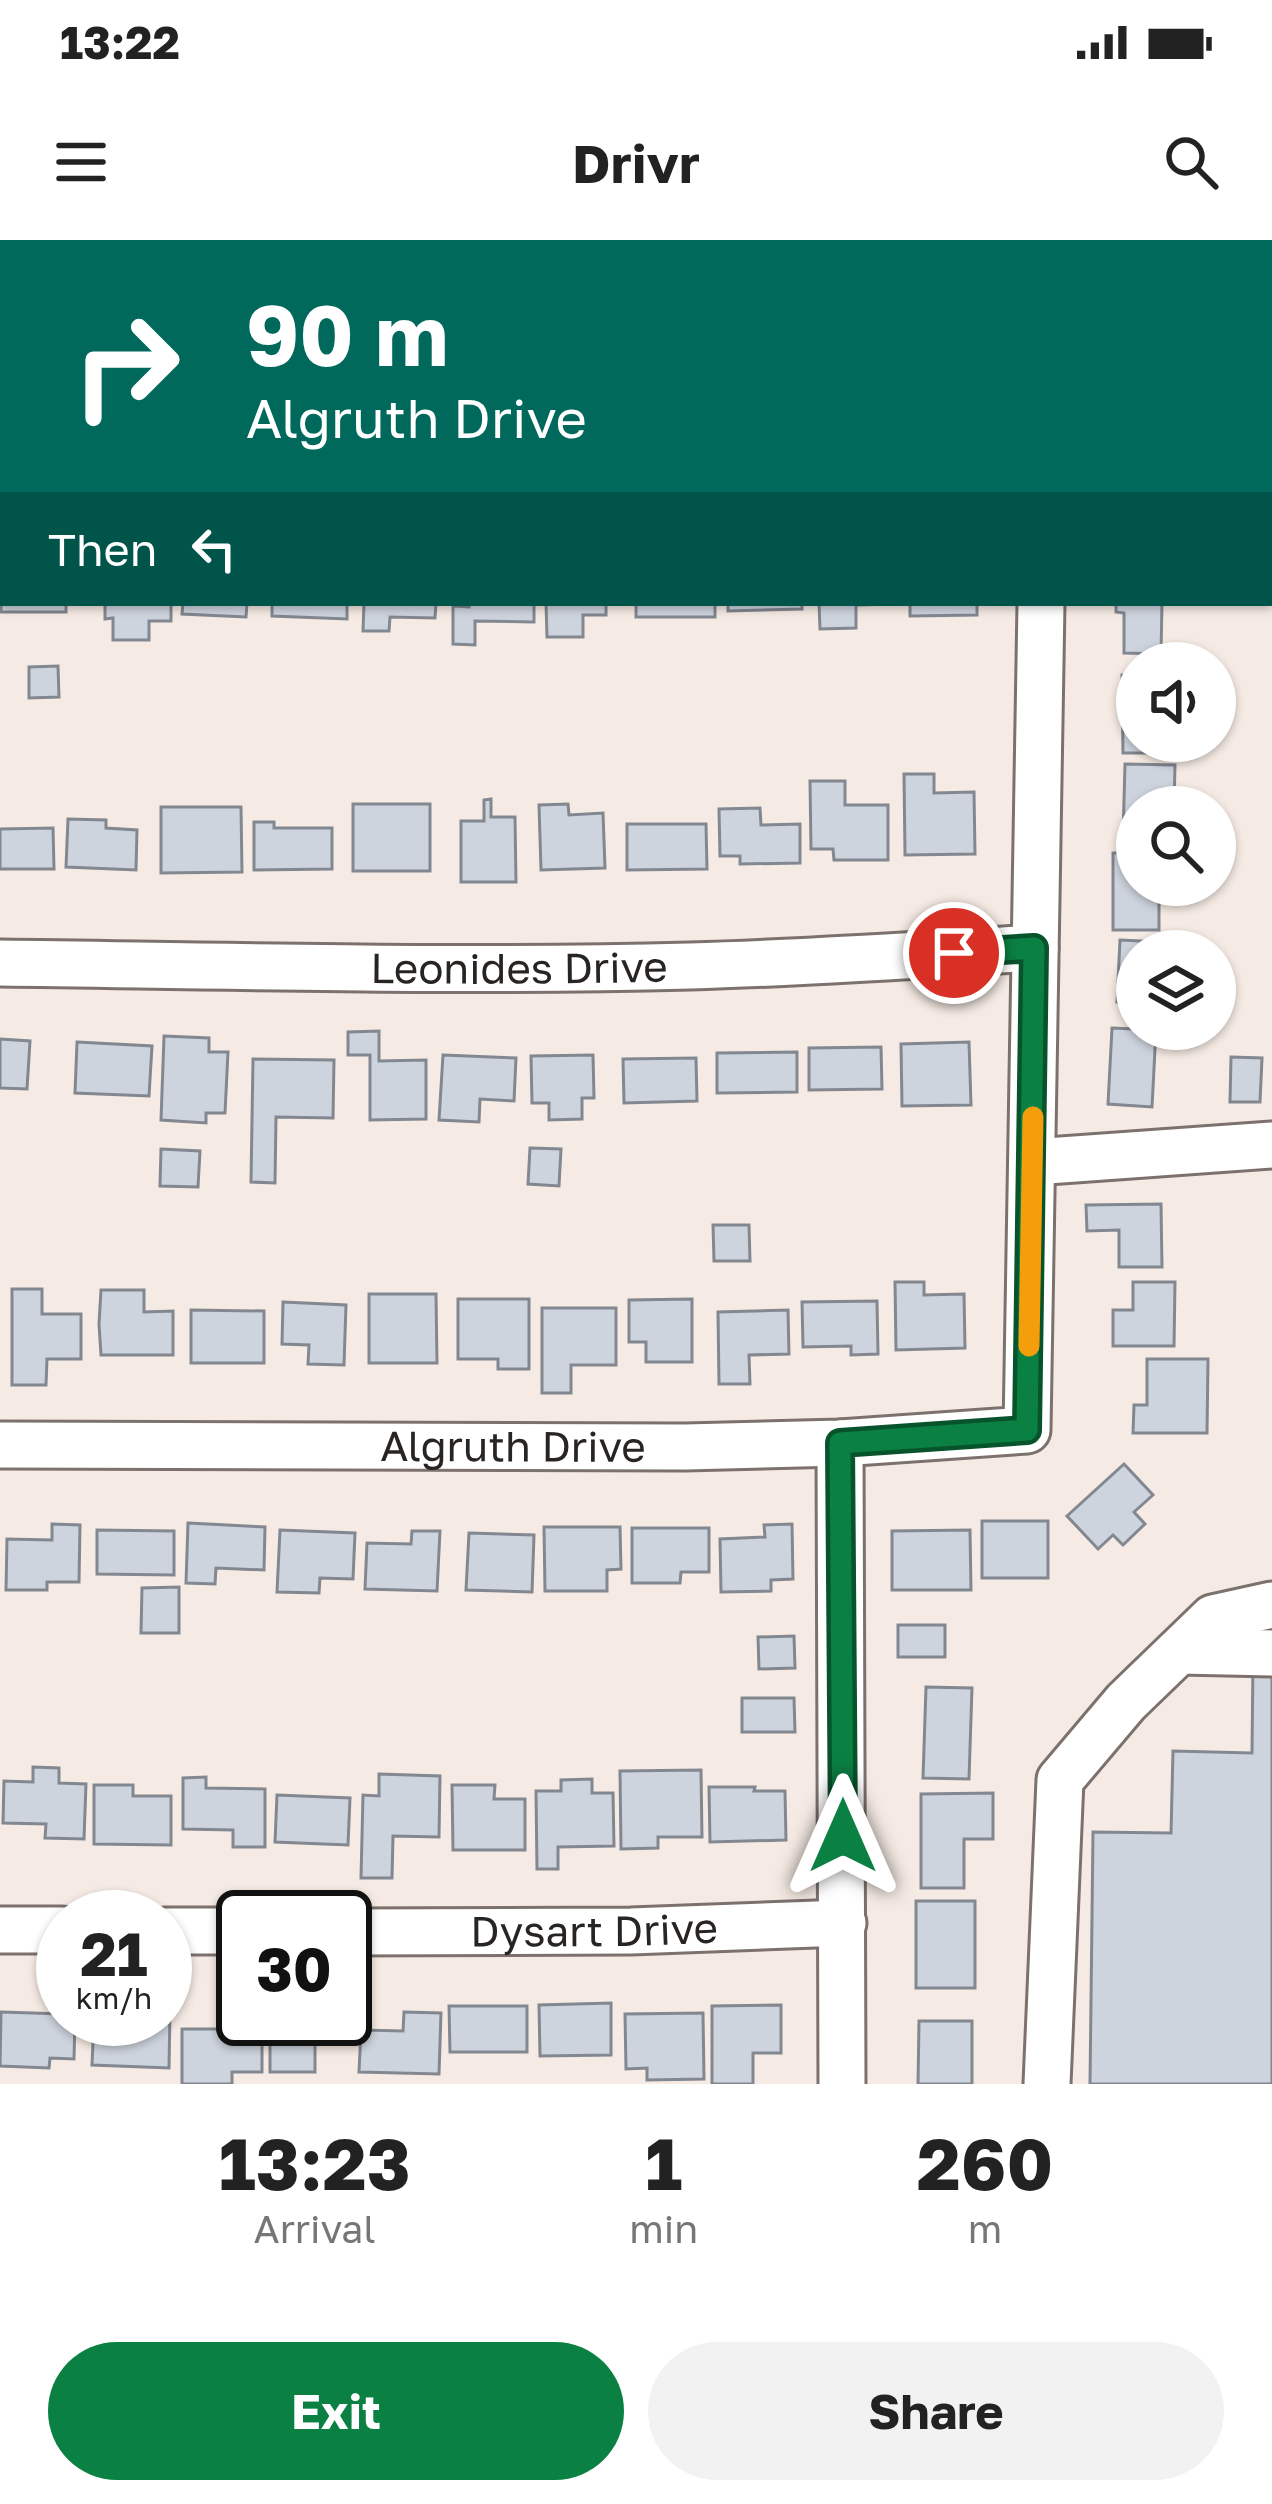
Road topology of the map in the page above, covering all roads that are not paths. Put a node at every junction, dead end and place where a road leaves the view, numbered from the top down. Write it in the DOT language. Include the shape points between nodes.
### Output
graph roads {
  1 [pos="1041,606"];
  2 [pos="1034,948"];
  3 [pos="0,962"];
  4 [pos="1272,1145"];
  5 [pos="1033,1162"];
  6 [pos="840,1443"];
  7 [pos="0,1445"];
  8 [pos="1272,1605"];
  9 [pos="1180,1651"];
  10 [pos="1272,1653"];
  11 [pos="843,1923"];
  12 [pos="0,1930"];
  13 [pos="36,1930"];
  14 [pos="372,1932"];
  15 [pos="842,2084"];
  16 [pos="1048,2084"];
  1 -- 2 [label="street"];
  2 -- 3 [label="street, Leonides Drive" via="688,966"];
  2 -- 5 [label="street"];
  4 -- 5 [label="street"];
  5 -- 6 [label="street, Algruth Drive" via="1027,1430"];
  6 -- 7 [label="street, Algruth Drive"];
  6 -- 11 [label="street"];
  8 -- 9 [label="street" via="1213,1618"];
  9 -- 10 [label="street"];
  9 -- 16 [label="street" via="1060,1780"];
  11 -- 14 [label="street, Dysart Drive"];
  11 -- 15 [label="street"];
  12 -- 13 [label="street"];
}
